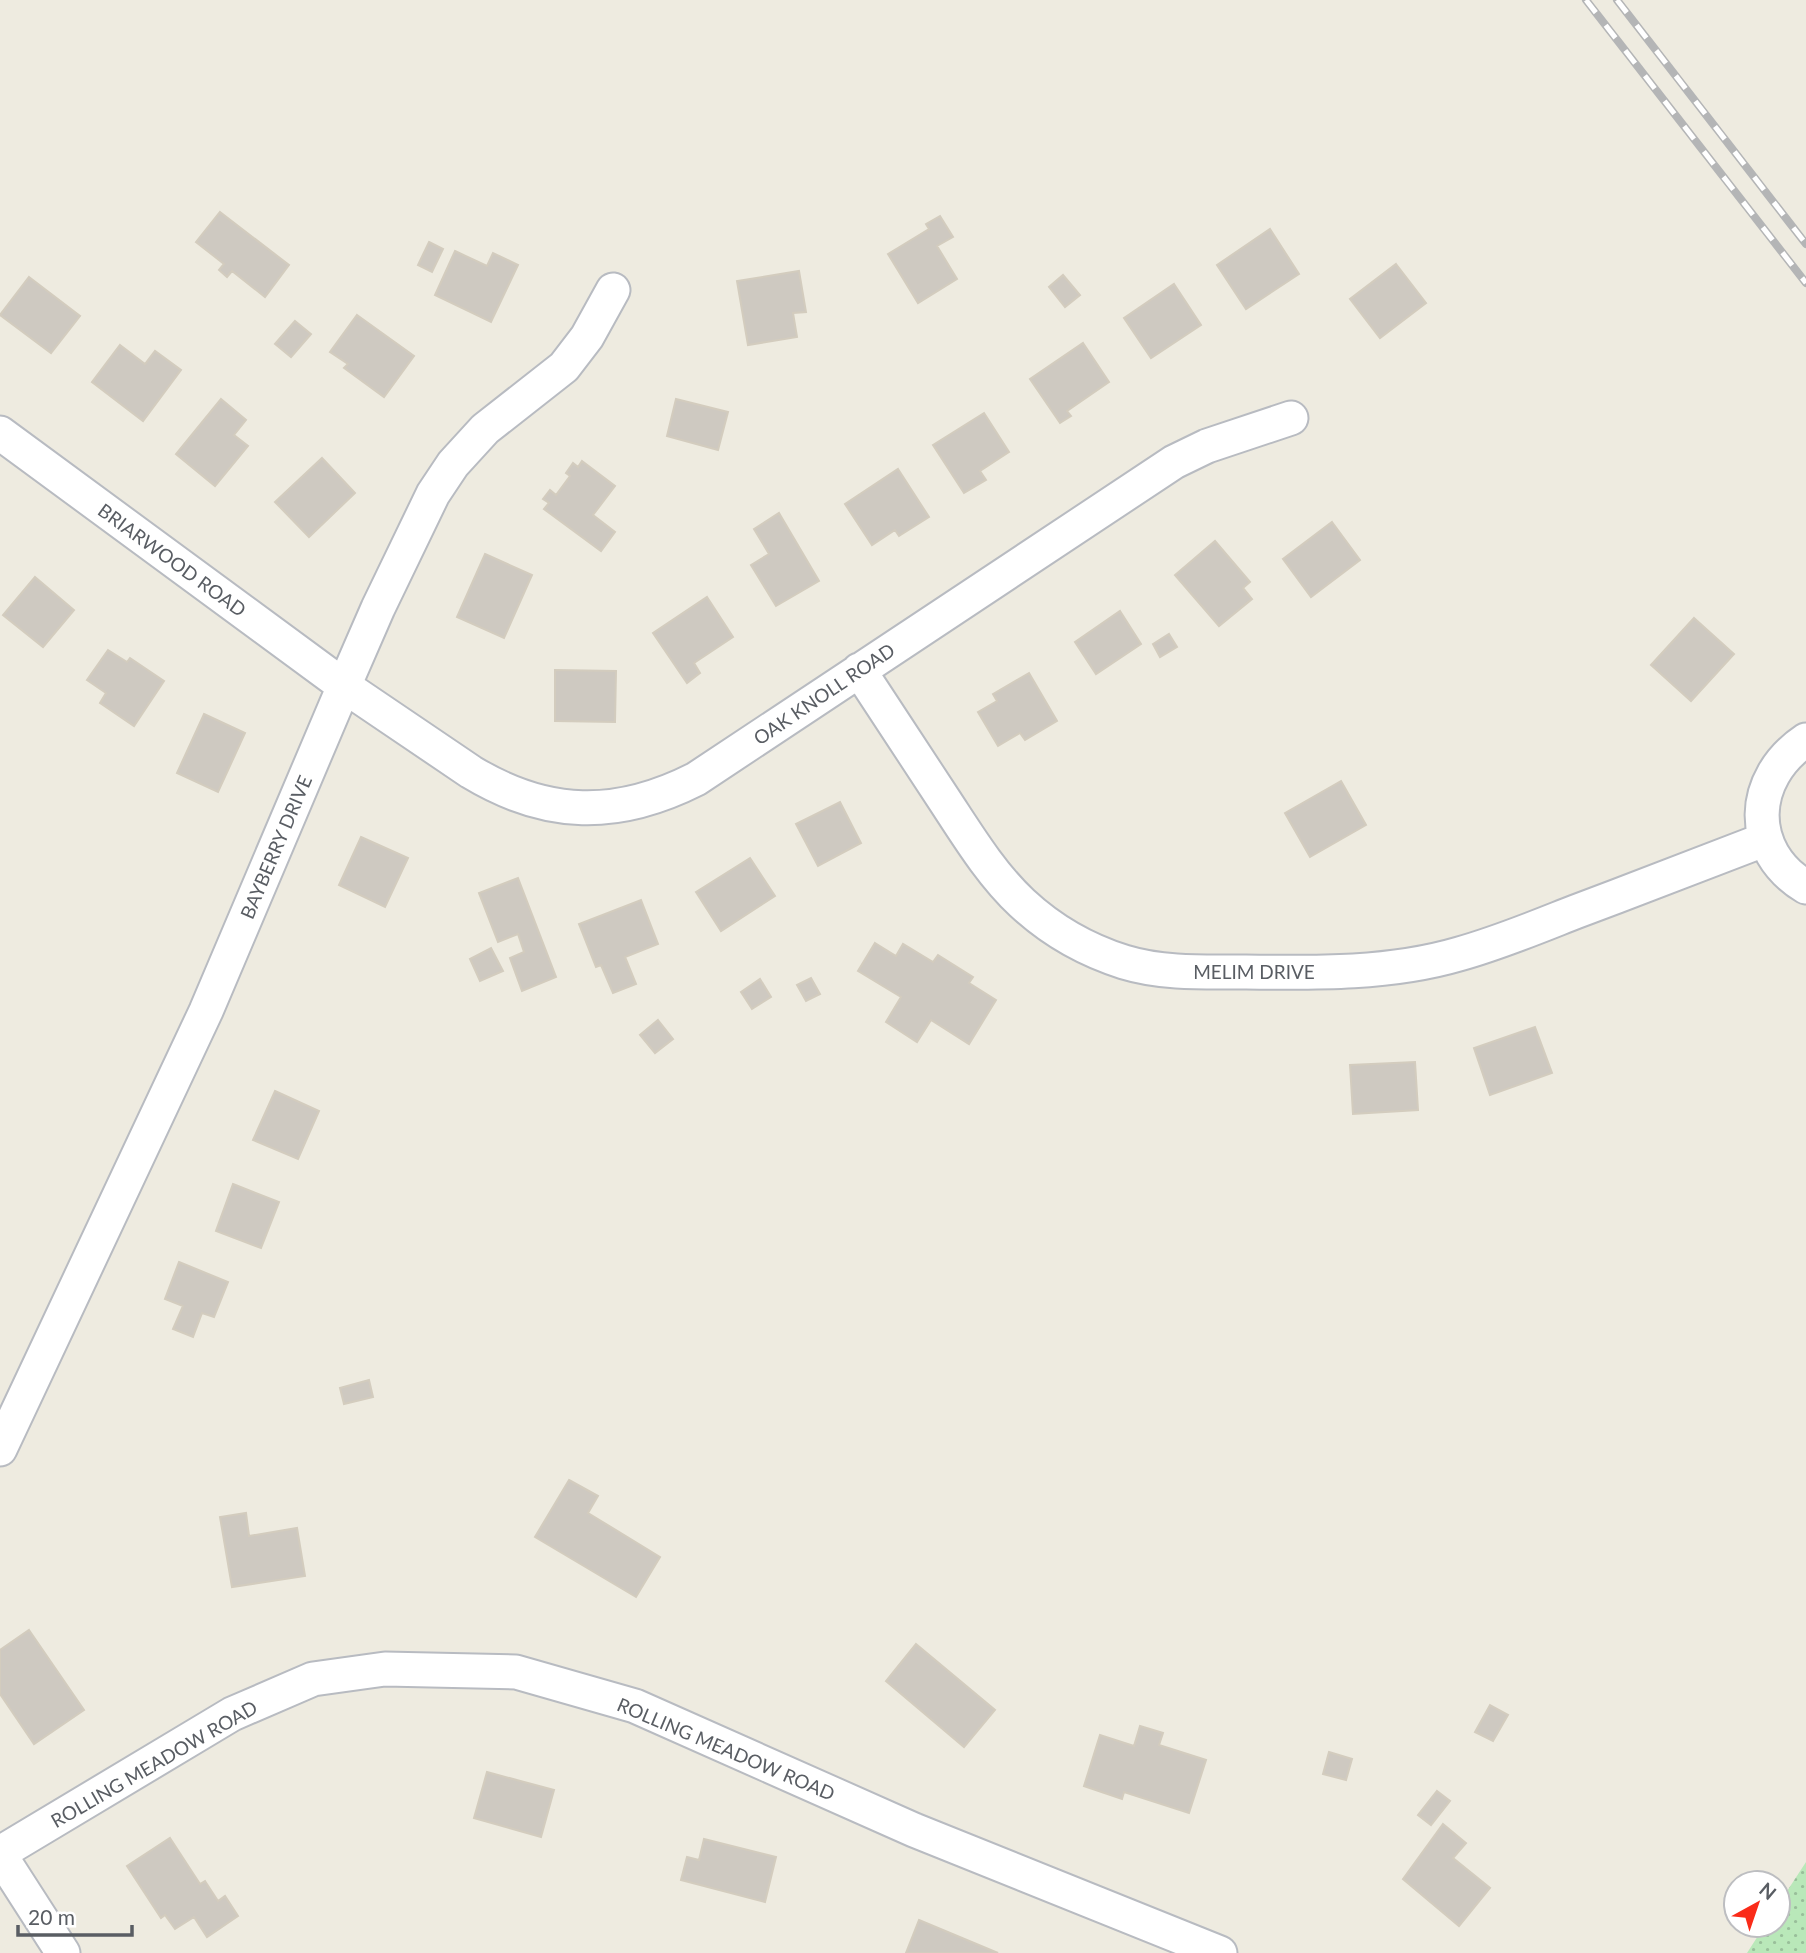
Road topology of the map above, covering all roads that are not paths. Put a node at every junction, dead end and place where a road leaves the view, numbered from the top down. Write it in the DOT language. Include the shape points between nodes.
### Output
graph roads {
  1 [pos="613,290"];
  2 [pos="1291,418"];
  3 [pos="0,433"];
  4 [pos="859,670"];
  5 [pos="344,686"];
  6 [pos="1806,740"];
  7 [pos="1766,839"];
  8 [pos="1806,887"];
  9 [pos="0,1449"];
  10 [pos="0,1854"];
  11 [pos="63,1953"];
  12 [pos="1220,1953"];
  1 -- 5 [label="street, BAYBERRY DRIVE" via="564,367 485,429 453,464 433,494"];
  2 -- 4 [label="street, OAK KNOLL ROAD" via="1174,462"];
  3 -- 5 [label="street, BRIARWOOD ROAD"];
  4 -- 5 [label="street, OAK KNOLL ROAD" via="677,789 636,803 593,808 529,799 489,783"];
  4 -- 7 [label="street, MELIM DRIVE" via="977,851 1022,903 1081,944 1148,968 1306,973 1374,969 1459,955"];
  5 -- 9 [label="street, BAYBERRY DRIVE" via="206,1011"];
  6 -- 7 [label="street" via="1791,750 1768,781 1762,820"];
  7 -- 8 [label="street" via="1782,869"];
  10 -- 11 [label="street"];
  10 -- 12 [label="street, ROLLING MEADOW ROAD" via="232,1714 313,1679 385,1669 516,1672 635,1706 914,1830"];
}
